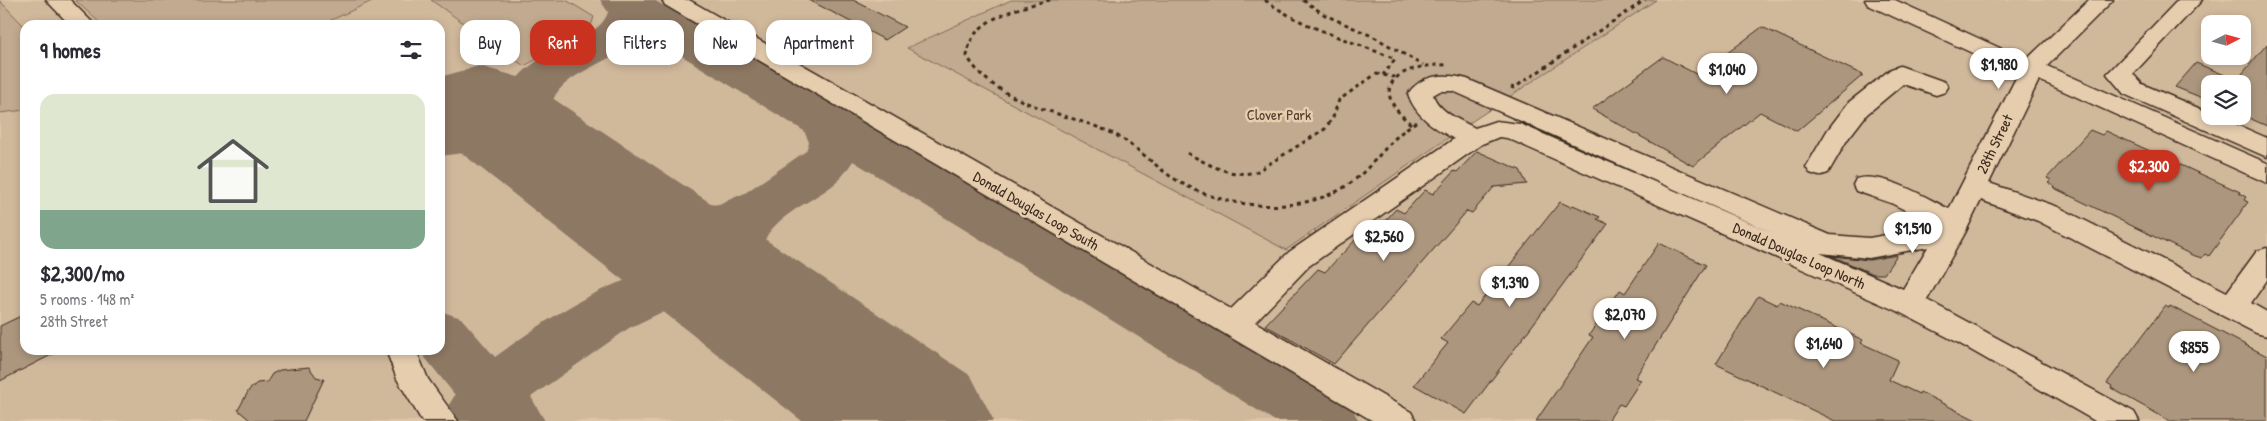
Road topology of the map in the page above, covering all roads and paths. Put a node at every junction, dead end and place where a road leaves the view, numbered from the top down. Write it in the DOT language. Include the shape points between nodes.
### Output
graph roads {
  1 [pos="58,0"];
  2 [pos="673,0"];
  3 [pos="1050,0"];
  4 [pos="1266,0"];
  5 [pos="1303,0"];
  6 [pos="1645,0"];
  7 [pos="1876,0"];
  8 [pos="2102,0"];
  9 [pos="2190,0"];
  10 [pos="78,20"];
  11 [pos="1423,65"];
  12 [pos="1454,65"];
  13 [pos="2032,70"];
  14 [pos="1383,75"];
  15 [pos="1395,77"];
  16 [pos="1506,84"];
  17 [pos="1936,87"];
  18 [pos="1422,119"];
  19 [pos="1469,140"];
  20 [pos="2267,148"];
  21 [pos="1187,153"];
  22 [pos="1819,167"];
  23 [pos="2267,174"];
  24 [pos="1974,187"];
  25 [pos="1914,205"];
  26 [pos="1953,228"];
  27 [pos="2267,258"];
  28 [pos="1909,304"];
  29 [pos="2232,308"];
  30 [pos="2267,325"];
  31 [pos="1234,326"];
  32 [pos="402,355"];
  33 [pos="442,421"];
  34 [pos="1400,421"];
  35 [pos="2123,421"];
  1 -- 10 [label="street"];
  2 -- 31 [label="street, Donald Douglas Loop South"];
  3 -- 18 [label="path" via="1022,6 996,17 977,32 968,45 968,59 973,68 997,89 1019,100 1120,137 1151,163 1201,195 1226,203 1250,206 1305,201 1329,195 1362,173 1385,146"];
  4 -- 14 [label="path" via="1289,17 1395,60"];
  5 -- 11 [label="path" via="1325,15 1374,37"];
  6 -- 16 [label="path" via="1514,88"];
  7 -- 13 [label="street"];
  8 -- 13 [label="street, 28th Street"];
  9 -- 20 [label="street" via="2119,74 2133,89"];
  11 -- 12 [label="path"];
  11 -- 15 [label="path"];
  13 -- 23 [label="street"];
  13 -- 24 [label="street, 28th Street"];
  14 -- 15 [label="path"];
  14 -- 21 [label="path" via="1376,74 1346,93 1325,129 1256,172 1243,175 1222,171"];
  15 -- 18 [label="path" via="1387,90 1389,103 1398,116"];
  17 -- 22 [label="street" via="1900,74 1858,108"];
  18 -- 19 [label="street"];
  18 -- 26 [label="street" via="1420,94 1426,87 1458,84 1826,245 1870,248"];
  19 -- 28 [label="street, Donald Douglas Loop North" via="1496,129 1511,130"];
  19 -- 31 [label="street, Donald Douglas Loop North" via="1300,259"];
  24 -- 26 [label="street, 28th Street"];
  24 -- 29 [label="street" via="2048,214"];
  25 -- 26 [label="street"];
  26 -- 28 [label="street, 28th Street"];
  27 -- 29 [label="street"];
  28 -- 35 [label="street, Donald Douglas Loop North"];
  29 -- 30 [label="street"];
  31 -- 34 [label="street, Donald Douglas Loop South"];
  32 -- 33 [label="street" via="417,389"];
}
